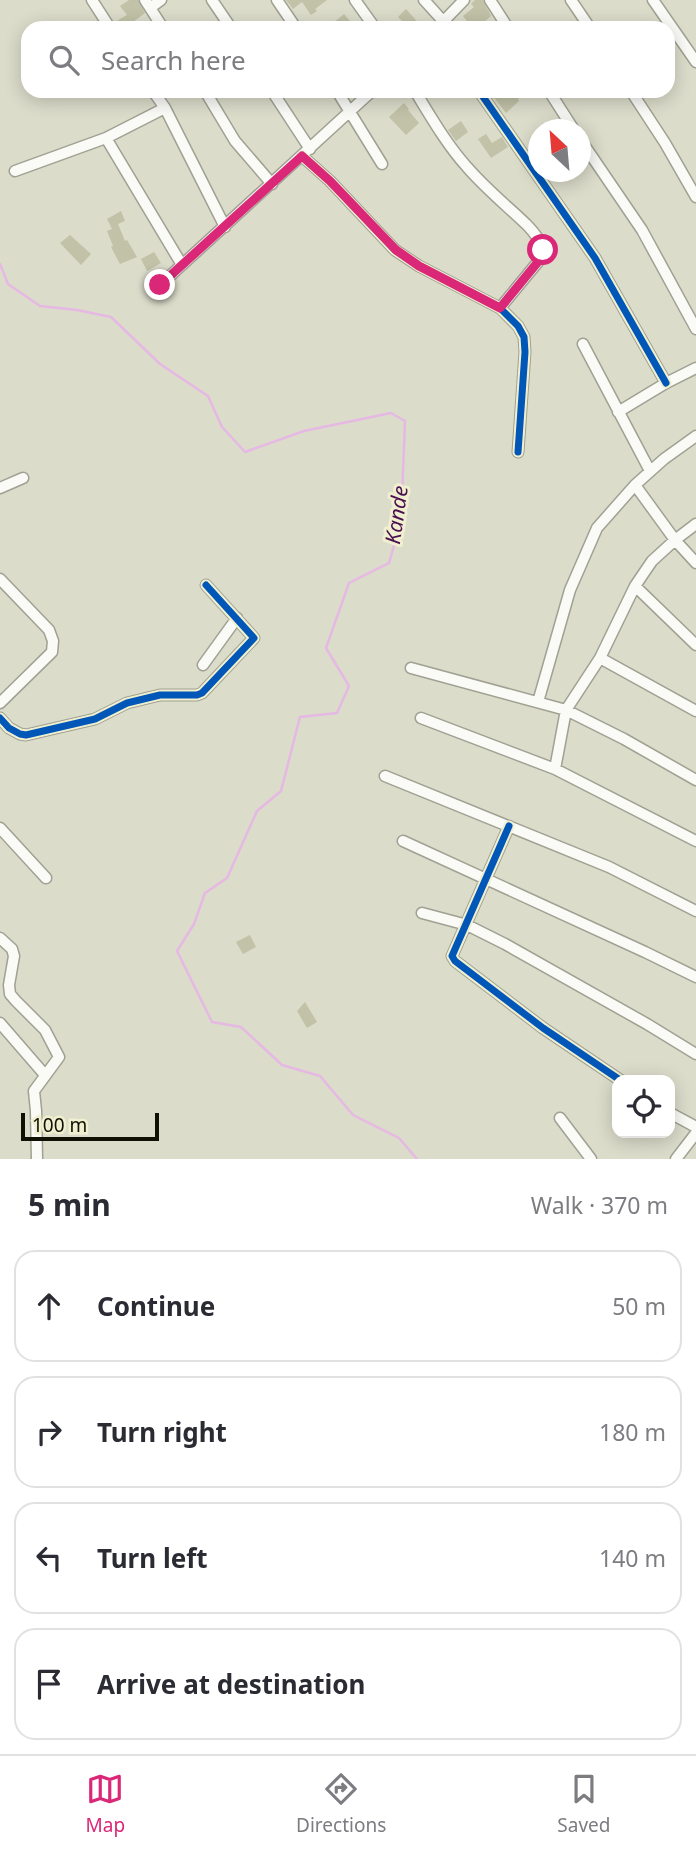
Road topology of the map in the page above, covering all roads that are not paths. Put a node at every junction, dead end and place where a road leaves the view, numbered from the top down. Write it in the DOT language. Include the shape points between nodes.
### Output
graph roads {
  1 [pos="92,0"];
  2 [pos="161,0"];
  3 [pos="212,0"];
  4 [pos="278,0"];
  5 [pos="355,0"];
  6 [pos="424,0"];
  7 [pos="464,0"];
  8 [pos="490,0"];
  9 [pos="571,0"];
  10 [pos="653,0"];
  11 [pos="147,4"];
  12 [pos="106,21"];
  13 [pos="158,21"];
  14 [pos="226,21"];
  15 [pos="292,21"];
  16 [pos="370,21"];
  17 [pos="438,21"];
  18 [pos="443,21"];
  19 [pos="504,21"];
  20 [pos="585,21"];
  21 [pos="668,21"];
  22 [pos="675,32"];
  23 [pos="696,62"];
  24 [pos="158,98"];
  25 [pos="209,98"];
  26 [pos="276,98"];
  27 [pos="342,98"];
  28 [pos="365,98"];
  29 [pos="420,98"];
  30 [pos="484,98"];
  31 [pos="553,98"];
  32 [pos="636,98"];
  33 [pos="165,108"];
  34 [pos="351,112"];
  35 [pos="567,119"];
  36 [pos="106,138"];
  37 [pos="306,153"];
  38 [pos="591,155"];
  39 [pos="382,164"];
  40 [pos="15,171"];
  41 [pos="272,184"];
  42 [pos="696,197"];
  43 [pos="225,227"];
  44 [pos="182,265"];
  45 [pos="160,285"];
  46 [pos="500,308"];
  47 [pos="696,329"];
  48 [pos="583,344"];
  49 [pos="696,368"];
  50 [pos="666,383"];
  51 [pos="618,412"];
  52 [pos="696,436"];
  53 [pos="518,452"];
  54 [pos="650,471"];
  55 [pos="23,478"];
  56 [pos="635,485"];
  57 [pos="0,488"];
  58 [pos="696,524"];
  59 [pos="675,540"];
  60 [pos="696,562"];
  61 [pos="0,579"];
  62 [pos="206,585"];
  63 [pos="635,586"];
  64 [pos="237,618"];
  65 [pos="696,645"];
  66 [pos="600,658"];
  67 [pos="203,665"];
  68 [pos="411,668"];
  69 [pos="538,702"];
  70 [pos="0,703"];
  71 [pos="566,710"];
  72 [pos="696,711"];
  73 [pos="0,718"];
  74 [pos="421,718"];
  75 [pos="555,769"];
  76 [pos="385,776"];
  77 [pos="696,780"];
  78 [pos="509,826"];
  79 [pos="0,828"];
  80 [pos="403,841"];
  81 [pos="696,841"];
  82 [pos="46,878"];
  83 [pos="486,880"];
  84 [pos="696,911"];
  85 [pos="422,913"];
  86 [pos="467,925"];
  87 [pos="0,938"];
  88 [pos="696,977"];
  89 [pos="0,1023"];
  90 [pos="696,1054"];
  91 [pos="45,1075"];
  92 [pos="613,1075"];
  93 [pos="675,1116"];
  94 [pos="560,1118"];
  95 [pos="696,1127"];
  96 [pos="696,1133"];
  97 [pos="37,1159"];
  98 [pos="591,1159"];
  99 [pos="676,1159"];
  1 -- 12 [label="street"];
  2 -- 11 [label="street"];
  3 -- 14 [label="street"];
  4 -- 15 [label="street"];
  5 -- 16 [label="street"];
  6 -- 17 [label="street"];
  7 -- 18 [label="street"];
  8 -- 19 [label="street"];
  9 -- 20 [label="street"];
  10 -- 21 [label="street"];
  11 -- 13 [label="street"];
  22 -- 23 [label="street"];
  24 -- 33 [label="street"];
  25 -- 41 [label="street" via="235,141"];
  26 -- 37 [label="street"];
  27 -- 34 [label="street"];
  28 -- 34 [label="street"];
  29 -- 46 [label="street" via="456,154 528,226 543,250"];
  30 -- 50 [label="street" via="595,258"];
  31 -- 35 [label="street"];
  32 -- 42 [label="street"];
  33 -- 36 [label="street"];
  33 -- 43 [label="street"];
  34 -- 37 [label="street"];
  34 -- 39 [label="street"];
  36 -- 40 [label="street"];
  36 -- 44 [label="street"];
  37 -- 41 [label="street"];
  37 -- 46 [label="street" via="396,250"];
  38 -- 47 [label="street" via="642,230"];
  41 -- 43 [label="street"];
  43 -- 44 [label="street"];
  44 -- 45 [label="street"];
  46 -- 53 [label="street" via="524,337"];
  48 -- 51 [label="street"];
  49 -- 50 [label="street"];
  50 -- 51 [label="street"];
  51 -- 54 [label="street"];
  52 -- 54 [label="street"];
  54 -- 56 [label="street"];
  55 -- 57 [label="street"];
  56 -- 59 [label="street"];
  56 -- 69 [label="street" via="597,528 588,548 570,590"];
  58 -- 59 [label="street"];
  59 -- 60 [label="street"];
  59 -- 63 [label="street" via="652,561"];
  61 -- 70 [label="street" via="45,625 53,641 52,652"];
  62 -- 64 [label="street"];
  63 -- 65 [label="street"];
  63 -- 66 [label="street"];
  64 -- 67 [label="street"];
  64 -- 73 [label="street" via="254,640 202,693 160,695 95,719 26,735"];
  66 -- 71 [label="street"];
  66 -- 72 [label="street"];
  68 -- 69 [label="street"];
  69 -- 71 [label="street"];
  71 -- 75 [label="street"];
  71 -- 77 [label="street"];
  74 -- 75 [label="street"];
  75 -- 81 [label="street"];
  76 -- 78 [label="street"];
  78 -- 83 [label="street"];
  78 -- 84 [label="street" via="609,867"];
  79 -- 82 [label="street"];
  80 -- 83 [label="street"];
  83 -- 86 [label="street"];
  83 -- 88 [label="street"];
  85 -- 86 [label="street"];
  86 -- 90 [label="street"];
  86 -- 92 [label="street" via="453,952 455,961"];
  87 -- 91 [label="street" via="14,956 10,993 45,1030 59,1057"];
  89 -- 91 [label="street"];
  91 -- 97 [label="street" via="34,1091"];
  93 -- 95 [label="street"];
  94 -- 98 [label="street"];
  96 -- 99 [label="street"];
}
